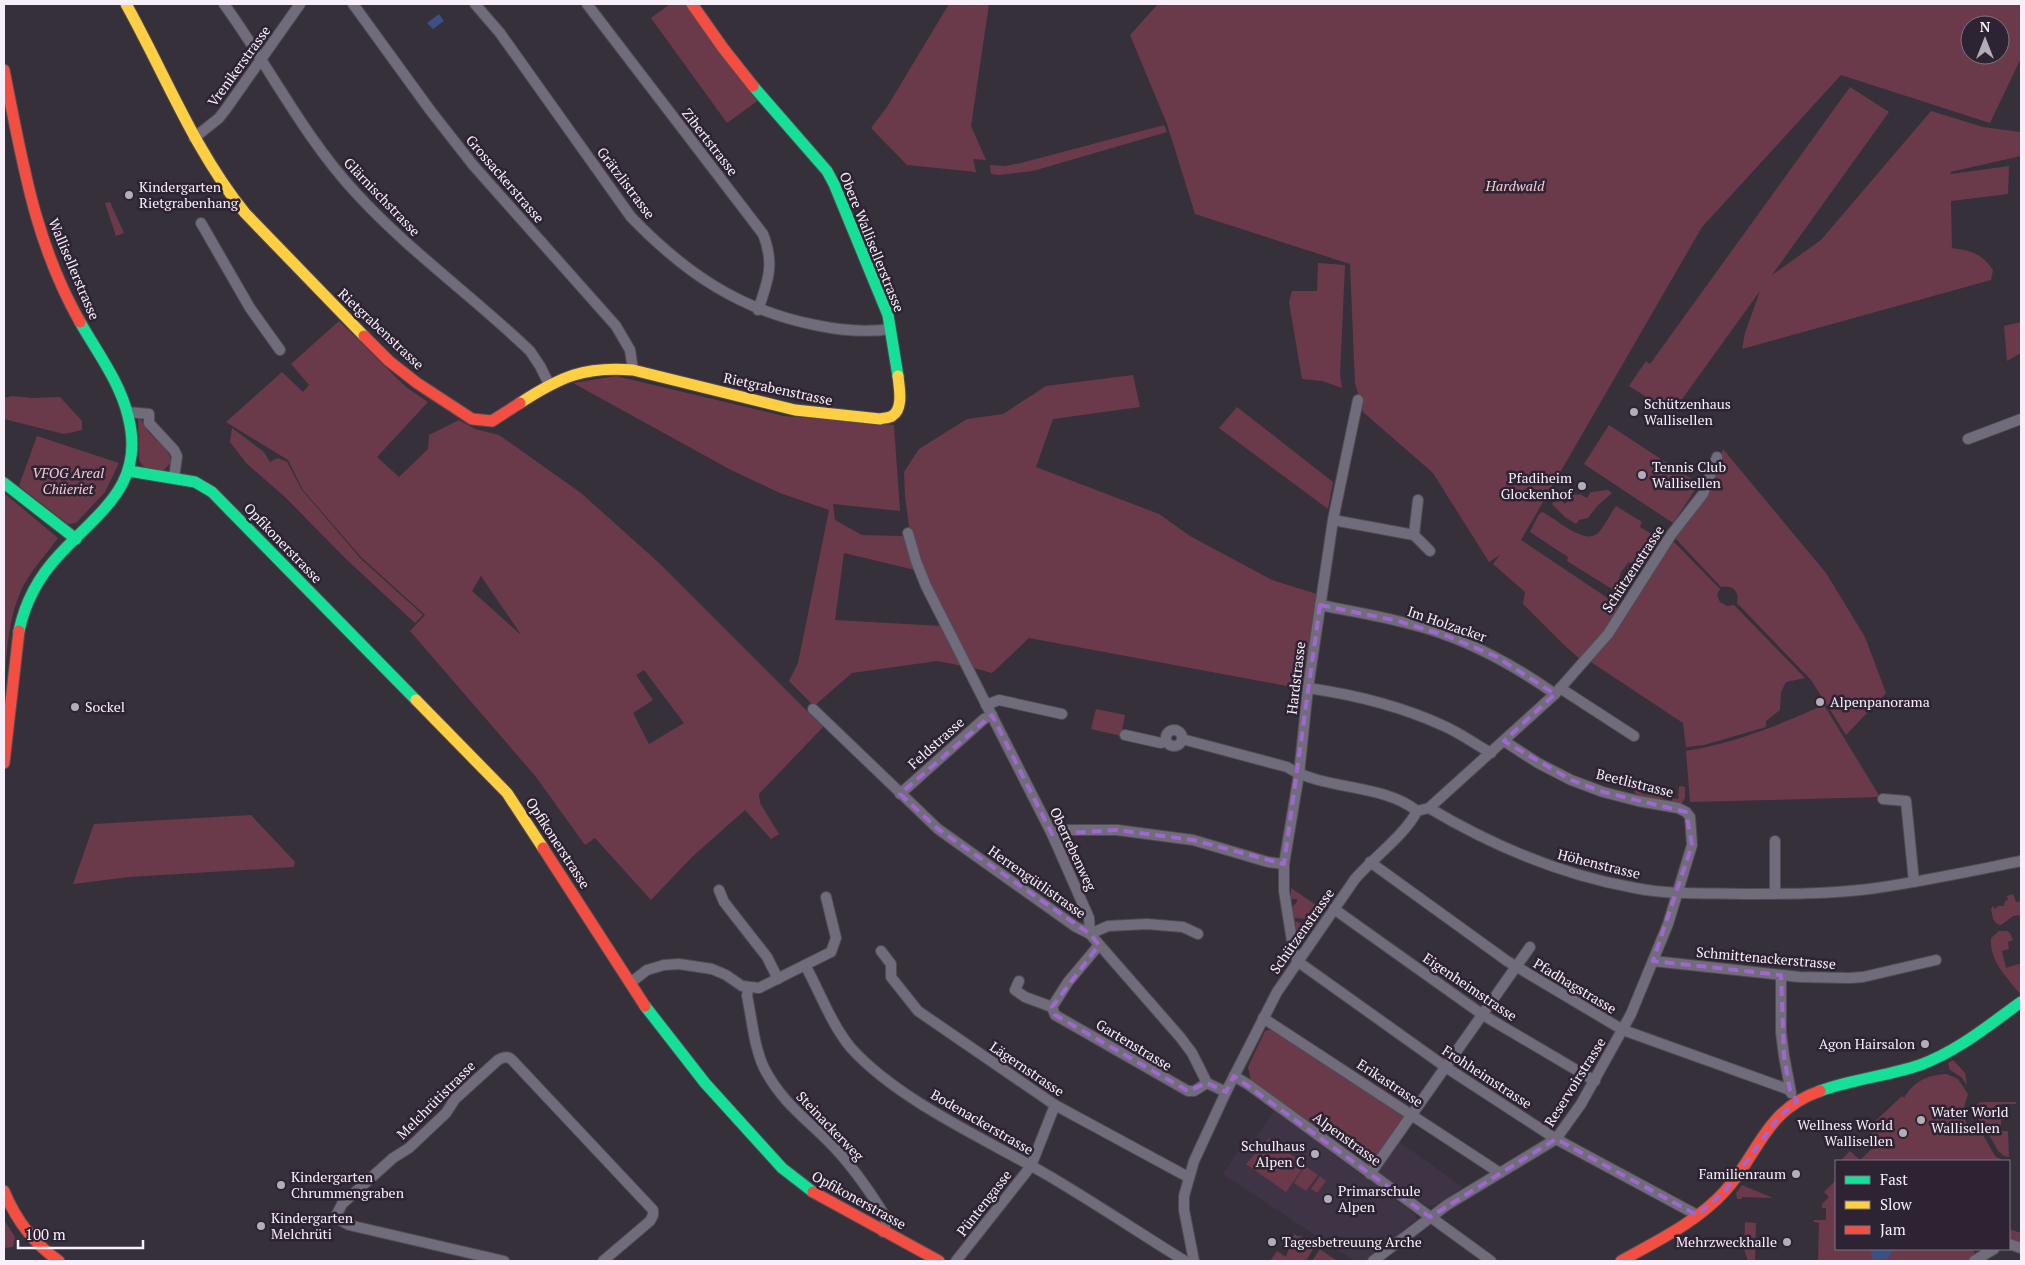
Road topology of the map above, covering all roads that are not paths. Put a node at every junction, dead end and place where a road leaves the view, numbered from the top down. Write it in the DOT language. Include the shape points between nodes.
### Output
graph roads {
  1 [pos="126,4"];
  2 [pos="224,4"];
  3 [pos="300,4"];
  4 [pos="353,4"];
  5 [pos="475,4"];
  6 [pos="587,4"];
  7 [pos="692,4"];
  8 [pos="261,59"];
  9 [pos="4,70"];
  10 [pos="194,138"];
  11 [pos="201,223"];
  12 [pos="758,310"];
  13 [pos="890,329"];
  14 [pos="280,350"];
  15 [pos="634,370"];
  16 [pos="549,384"];
  17 [pos="1358,400"];
  18 [pos="127,412"];
  19 [pos="893,416"];
  20 [pos="2021,419"];
  21 [pos="1968,439"];
  22 [pos="1717,457"];
  23 [pos="129,471"];
  24 [pos="174,478"];
  25 [pos="4,483"];
  26 [pos="1418,500"];
  27 [pos="1333,520"];
  28 [pos="908,533"];
  29 [pos="1414,535"];
  30 [pos="76,539"];
  31 [pos="1430,551"];
  32 [pos="1320,605"];
  33 [pos="1308,688"];
  34 [pos="1558,691"];
  35 [pos="986,705"];
  36 [pos="813,709"];
  37 [pos="1062,714"];
  38 [pos="992,715"];
  39 [pos="1125,735"];
  40 [pos="1634,736"];
  41 [pos="1504,741"];
  42 [pos="1491,753"];
  43 [pos="4,763"];
  44 [pos="1299,774"];
  45 [pos="900,794"];
  46 [pos="1883,799"];
  47 [pos="1428,808"];
  48 [pos="1417,811"];
  49 [pos="1052,834"];
  50 [pos="1775,841"];
  51 [pos="2021,861"];
  52 [pos="1370,862"];
  53 [pos="1284,864"];
  54 [pos="1914,882"];
  55 [pos="719,890"];
  56 [pos="1679,893"];
  57 [pos="1775,894"];
  58 [pos="826,897"];
  59 [pos="1334,909"];
  60 [pos="1090,934"];
  61 [pos="1198,934"];
  62 [pos="1099,945"];
  63 [pos="1530,947"];
  64 [pos="881,952"];
  65 [pos="1936,960"];
  66 [pos="1297,961"];
  67 [pos="1654,961"];
  68 [pos="806,965"];
  69 [pos="1516,967"];
  70 [pos="1781,975"];
  71 [pos="778,979"];
  72 [pos="1019,981"];
  73 [pos="630,982"];
  74 [pos="748,988"];
  75 [pos="2021,1002"];
  76 [pos="1052,1007"];
  77 [pos="1483,1015"];
  78 [pos="1263,1018"];
  79 [pos="1623,1030"];
  80 [pos="1447,1068"];
  81 [pos="1234,1076"];
  82 [pos="1595,1081"];
  83 [pos="1207,1083"];
  84 [pos="1790,1090"];
  85 [pos="1226,1092"];
  86 [pos="1797,1101"];
  87 [pos="1055,1105"];
  88 [pos="1413,1115"];
  89 [pos="1556,1139"];
  90 [pos="1031,1166"];
  91 [pos="1500,1173"];
  92 [pos="1370,1174"];
  93 [pos="1188,1177"];
  94 [pos="4,1191"];
  95 [pos="1698,1216"];
  96 [pos="1430,1217"];
  97 [pos="884,1232"];
  98 [pos="1992,1250"];
  99 [pos="59,1261"];
  100 [pos="504,1261"];
  101 [pos="603,1261"];
  102 [pos="938,1261"];
  103 [pos="956,1261"];
  104 [pos="1185,1261"];
  105 [pos="1194,1261"];
  106 [pos="1373,1261"];
  107 [pos="1491,1261"];
  108 [pos="1622,1261"];
  109 [pos="1974,1261"];
  1 -- 10 [label="street, Rietgrabenstrasse"];
  2 -- 8 [label="street, Glärnischstrasse"];
  3 -- 8 [label="street, Vrenikerstrasse"];
  4 -- 15 [label="street, Grossackerstrasse" via="473,165 616,326 630,350"];
  5 -- 12 [label="street, Grätzlistrasse" via="500,33 631,217 685,267 722,292"];
  6 -- 12 [label="street, Zibertstrasse" via="763,234 770,270"];
  7 -- 13 [label="street, Obere Wallisellerstrasse" via="758,93 830,177 884,304"];
  8 -- 10 [label="street, Vrenikerstrasse" via="219,118"];
  8 -- 16 [label="street, Glärnischstrasse" via="307,131 356,193 388,226 530,351"];
  9 -- 18 [label="street, Wallisellerstrasse" via="28,189 44,242 68,299 117,387"];
  10 -- 16 [label="street, Rietgrabenstrasse" via="214,174 244,214 359,332 417,383 472,419 485,422 500,417"];
  11 -- 14 [label="street" via="250,308"];
  12 -- 13 [label="street, Grätzlistrasse" via="828,328"];
  13 -- 19 [label="street, Obere Wallisellerstrasse" via="900,399"];
  15 -- 16 [label="street, Rietgrabenstrasse" via="595,369"];
  15 -- 19 [label="street, Rietgrabenstrasse" via="794,410 864,418"];
  17 -- 27 [label="street, Hardstrasse"];
  18 -- 23 [label="street, Wallisellerstrasse" via="132,452"];
  18 -- 24 [label="street" via="149,414 149,423 177,456"];
  20 -- 21 [label="street"];
  22 -- 34 [label="street, Schützenstrasse" via="1703,494 1671,535 1608,634"];
  23 -- 24 [label="street, Opfikonerstrasse"];
  23 -- 30 [label="street, Wallisellerstrasse" via="110,506"];
  24 -- 73 [label="street, Opfikonerstrasse" via="200,484 212,492 490,774 507,793"];
  25 -- 30 [label="street"];
  26 -- 29 [label="street"];
  27 -- 29 [label="street"];
  27 -- 32 [label="street, Hardstrasse"];
  28 -- 35 [label="street, Oberrebenweg" via="926,586"];
  29 -- 31 [label="street"];
  30 -- 43 [label="street, Wallisellerstrasse" via="47,570 25,610 16,653"];
  32 -- 33 [label="street, Hardstrasse"];
  32 -- 34 [label="street, Im Holzacker" via="1411,624 1447,636 1495,656"];
  33 -- 42 [label="street" via="1407,710 1446,727"];
  33 -- 44 [label="street, Hardstrasse"];
  34 -- 40 [label="street"];
  34 -- 41 [label="street, Schützenstrasse"];
  35 -- 37 [label="street" via="999,700"];
  35 -- 38 [label="street, Oberrebenweg"];
  36 -- 45 [label="street, Herrengütlistrasse"];
  38 -- 45 [label="street, Feldstrasse"];
  38 -- 49 [label="street, Oberrebenweg"];
  39 -- 44 [label="street" via="1161,743 1166,741 1167,732 1173,729 1181,733 1182,739 1287,766"];
  41 -- 42 [label="street, Schützenstrasse"];
  41 -- 56 [label="street, Beetlistrasse" via="1571,780 1603,792 1686,812 1690,817 1692,845"];
  42 -- 47 [label="street, Schützenstrasse"];
  44 -- 48 [label="street" via="1407,803"];
  44 -- 53 [label="street, Hardstrasse"];
  45 -- 60 [label="street, Herrengütlistrasse" via="938,829"];
  46 -- 54 [label="street" via="1906,801"];
  47 -- 48 [label="street, Schützenstrasse"];
  47 -- 56 [label="street, Höhenstrasse" via="1477,836 1548,866 1636,889"];
  48 -- 52 [label="street, Schützenstrasse" via="1412,822"];
  49 -- 53 [label="street" via="1063,830 1118,830 1193,840"];
  49 -- 60 [label="street, Oberrebenweg" via="1089,918"];
  50 -- 57 [label="street"];
  51 -- 54 [label="street, Höhenstrasse"];
  52 -- 59 [label="street, Schützenstrasse"];
  52 -- 69 [label="street, Pfadhagstrasse"];
  53 -- 66 [label="street, Hardstrasse" via="1284,891"];
  54 -- 57 [label="street, Höhenstrasse" via="1851,891"];
  55 -- 71 [label="street" via="724,902 767,957"];
  56 -- 57 [label="street, Höhenstrasse"];
  56 -- 67 [label="street, Reservoirstrasse"];
  58 -- 68 [label="street" via="836,938 834,946 831,952"];
  59 -- 66 [label="street, Schützenstrasse"];
  59 -- 77 [label="street, Eigenheimstrasse"];
  60 -- 61 [label="street" via="1108,926 1147,924 1183,927"];
  60 -- 62 [label="street, Herrengütlistrasse"];
  62 -- 76 [label="street"];
  62 -- 83 [label="street, Herrengütlistrasse" via="1180,1037"];
  63 -- 69 [label="street"];
  64 -- 87 [label="street, Lägernstrasse" via="891,964 891,977 918,1011"];
  65 -- 70 [label="street, Schmittenackerstrasse" via="1863,977"];
  66 -- 78 [label="street, Schützenstrasse"];
  66 -- 80 [label="street, Frohheimstrasse"];
  67 -- 70 [label="street, Schmittenackerstrasse"];
  67 -- 79 [label="street, Reservoirstrasse"];
  68 -- 71 [label="street"];
  68 -- 90 [label="street, Bodenackerstrasse" via="836,1027 872,1070 927,1107"];
  69 -- 77 [label="street"];
  69 -- 79 [label="street, Pfadhagstrasse"];
  70 -- 84 [label="street" via="1781,1032"];
  71 -- 74 [label="street" via="759,988"];
  72 -- 76 [label="street, Gartenstrasse" via="1015,990"];
  73 -- 74 [label="street" via="647,970 679,964 712,969"];
  73 -- 97 [label="street, Opfikonerstrasse" via="682,1056 782,1168 821,1198"];
  74 -- 97 [label="street, Steinackerweg" via="758,1051 770,1080 790,1107 830,1143 859,1177 885,1216"];
  75 -- 86 [label="street" via="1942,1055 1900,1072 1823,1090"];
  76 -- 83 [label="street, Gartenstrasse" via="1055,1015 1180,1088 1194,1091"];
  77 -- 80 [label="street"];
  77 -- 82 [label="street, Eigenheimstrasse"];
  78 -- 81 [label="street, Schützenstrasse"];
  78 -- 88 [label="street, Erikastrasse"];
  79 -- 82 [label="street, Reservoirstrasse"];
  79 -- 84 [label="street, Pfadhagstrasse"];
  80 -- 88 [label="street"];
  80 -- 89 [label="street, Frohheimstrasse"];
  81 -- 85 [label="street, Schützenstrasse"];
  81 -- 92 [label="street, Alpenstrasse"];
  82 -- 89 [label="street, Reservoirstrasse"];
  83 -- 85 [label="street"];
  84 -- 86 [label="street"];
  85 -- 93 [label="street, Schützenstrasse"];
  86 -- 95 [label="street" via="1778,1118 1725,1191"];
  87 -- 90 [label="street, Püntengasse"];
  87 -- 93 [label="street, Lägernstrasse"];
  88 -- 91 [label="street, Erikastrasse"];
  88 -- 92 [label="street"];
  89 -- 91 [label="street, Reservoirstrasse"];
  89 -- 95 [label="street, Frohheimstrasse"];
  90 -- 103 [label="street, Püntengasse"];
  90 -- 104 [label="street, Bodenackerstrasse"];
  91 -- 96 [label="street, Reservoirstrasse"];
  92 -- 96 [label="street, Alpenstrasse"];
  93 -- 105 [label="street, Schützenstrasse" via="1184,1210"];
  94 -- 99 [label="street" via="27,1234"];
  95 -- 108 [label="street"];
  96 -- 106 [label="street, Reservoirstrasse"];
  96 -- 107 [label="street, Alpenstrasse"];
  97 -- 102 [label="street, Opfikonerstrasse"];
  98 -- 109 [label="street"];
  100 -- 101 [label="street, Melchrütistrasse" via="349,1225 340,1220 338,1214 342,1204 393,1158 409,1148 446,1113 455,1098 504,1057 511,1058 650,1205 653,1214 650,1221"];
}
